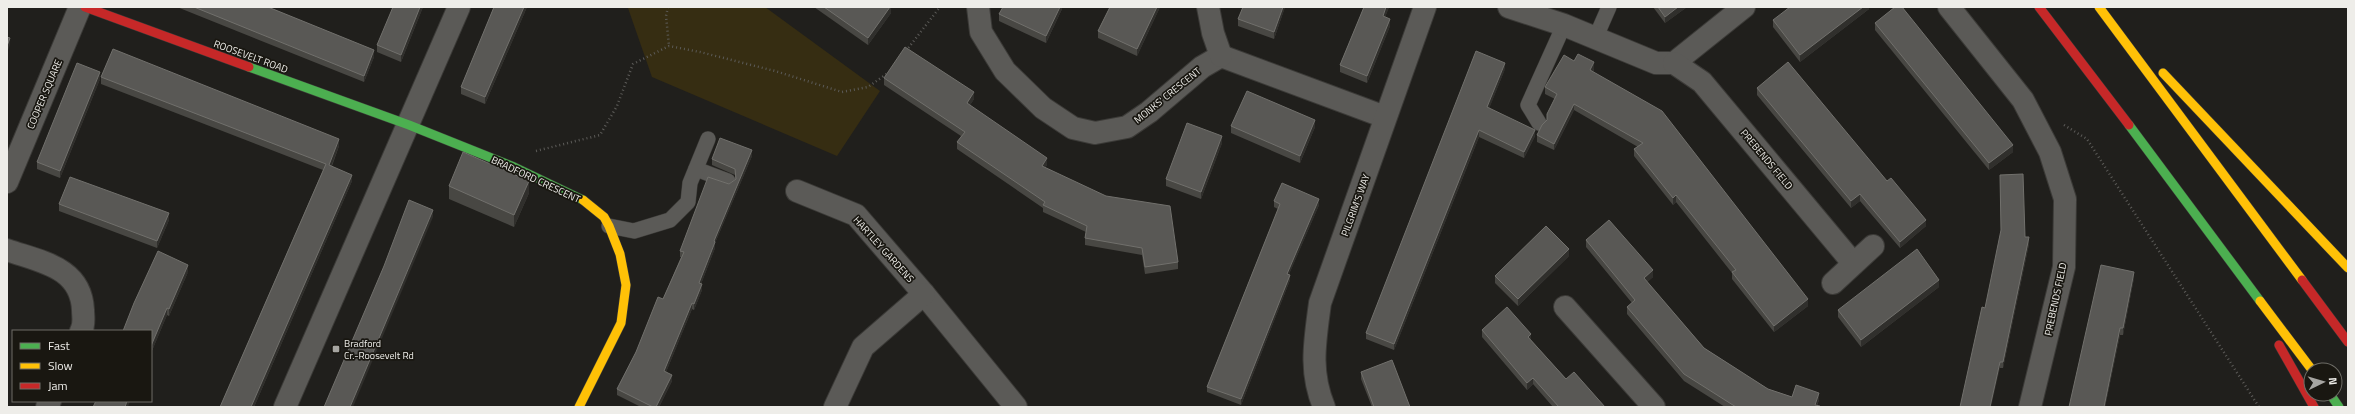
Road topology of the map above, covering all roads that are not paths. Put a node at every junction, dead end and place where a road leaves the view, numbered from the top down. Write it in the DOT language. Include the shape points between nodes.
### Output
graph roads {
  1 [pos="80,7"];
  2 [pos="85,7"];
  3 [pos="459,7"];
  4 [pos="978,7"];
  5 [pos="1208,7"];
  6 [pos="1425,7"];
  7 [pos="1509,7"];
  8 [pos="1609,7"];
  9 [pos="1744,7"];
  10 [pos="1949,7"];
  11 [pos="2039,7"];
  12 [pos="2100,7"];
  13 [pos="1564,25"];
  14 [pos="1595,38"];
  15 [pos="1221,56"];
  16 [pos="1674,62"];
  17 [pos="1385,117"];
  18 [pos="1539,124"];
  19 [pos="409,125"];
  20 [pos="708,139"];
  21 [pos="696,168"];
  22 [pos="728,181"];
  23 [pos="7,182"];
  24 [pos="797,191"];
  25 [pos="609,226"];
  26 [pos="1873,246"];
  27 [pos="7,250"];
  28 [pos="1853,263"];
  29 [pos="2234,265"];
  30 [pos="2348,268"];
  31 [pos="1833,282"];
  32 [pos="924,294"];
  33 [pos="1565,307"];
  34 [pos="82,330"];
  35 [pos="2348,342"];
  36 [pos="2306,362"];
  37 [pos="285,407"];
  38 [pos="579,407"];
  39 [pos="836,407"];
  40 [pos="1016,407"];
  41 [pos="1324,407"];
  42 [pos="1654,407"];
  43 [pos="2030,407"];
  44 [pos="2314,407"];
  1 -- 23 [label="street, COOPER SQUARE"];
  2 -- 19 [label="main road, ROOSEVELT ROAD"];
  3 -- 19 [label="street"];
  4 -- 15 [label="street, MONKS' CRESCENT" via="981,32 1005,71 1043,108 1073,128 1095,133 1128,127 1202,67"];
  5 -- 15 [label="street"];
  6 -- 17 [label="street, PILGRIM'S WAY"];
  7 -- 13 [label="street"];
  8 -- 14 [label="lane"];
  9 -- 16 [label="street"];
  10 -- 43 [label="street, PREBENDS FIELD" via="2023,100 2050,152 2065,199 2064,267"];
  11 -- 29 [label="main road"];
  12 -- 30 [label="main road"];
  12 -- 35 [label="main road"];
  13 -- 14 [label="street"];
  13 -- 18 [label="lane" via="1528,105"];
  14 -- 16 [label="street" via="1656,63"];
  15 -- 17 [label="street"];
  16 -- 28 [label="street, PREBENDS FIELD" via="1702,82"];
  17 -- 41 [label="street, PILGRIM'S WAY" via="1320,303 1313,355"];
  19 -- 25 [label="main road, BRADFORD CRESCENT" via="514,167 580,197 604,217"];
  19 -- 37 [label="street"];
  20 -- 21 [label="lane"];
  21 -- 22 [label="lane"];
  21 -- 25 [label="lane" via="690,183 688,202 670,220 634,231"];
  24 -- 32 [label="street, HARTLEY GARDENS" via="856,216"];
  25 -- 38 [label="main road, BRADFORD CRESCENT" via="620,254 626,285 621,323"];
  26 -- 28 [label="street"];
  27 -- 34 [label="street" via="67,273 82,295 84,326"];
  28 -- 31 [label="street"];
  29 -- 36 [label="main road"];
  29 -- 44 [label="main road"];
  32 -- 39 [label="street" via="863,346"];
  32 -- 40 [label="street, HARTLEY GARDENS"];
  33 -- 42 [label="street"];
}
